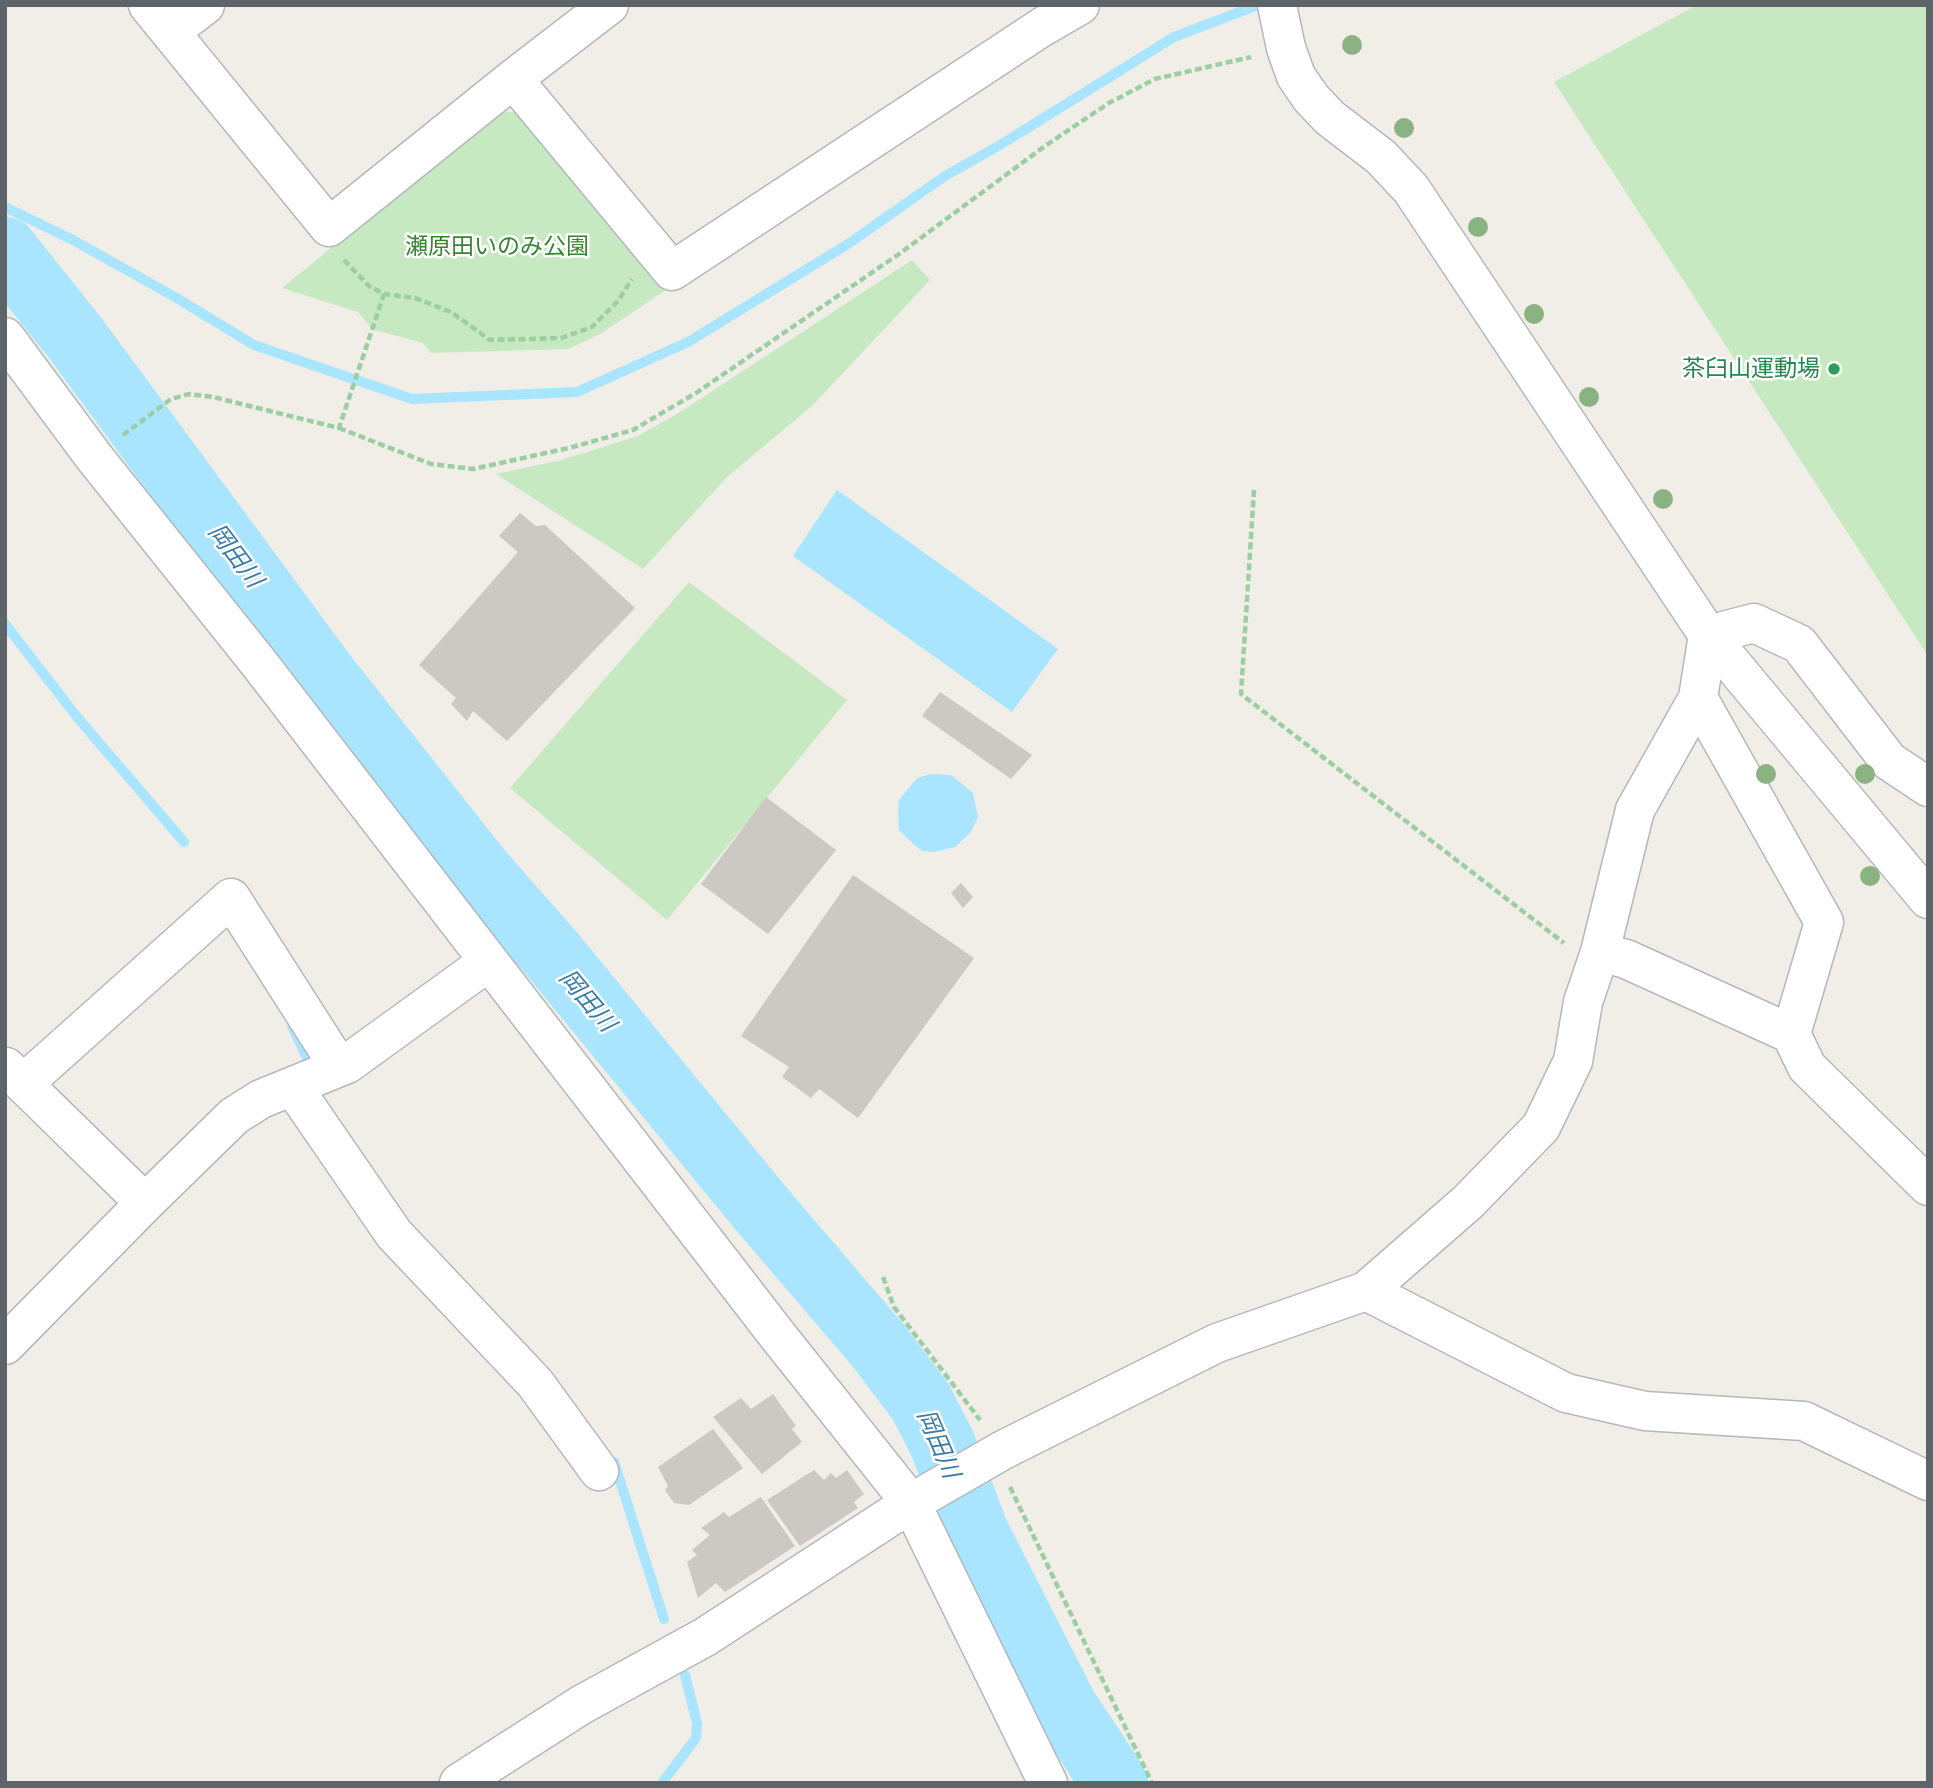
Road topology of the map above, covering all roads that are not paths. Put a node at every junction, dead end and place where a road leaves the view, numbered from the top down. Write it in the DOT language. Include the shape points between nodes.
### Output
graph roads {
  1 [pos="205,5"];
  2 [pos="609,5"];
  3 [pos="1080,5"];
  4 [pos="1033,16"];
  5 [pos="159,19"];
  6 [pos="1281,25"];
  7 [pos="513,79"];
  8 [pos="5,337"];
  9 [pos="1708,635"];
  10 [pos="1698,698"];
  11 [pos="1928,787"];
  12 [pos="1928,899"];
  13 [pos="1598,960"];
  14 [pos="488,962"];
  15 [pos="1791,1034"];
  16 [pos="339,1067"];
  17 [pos="15,1075"];
  18 [pos="293,1087"];
  19 [pos="1928,1186"];
  20 [pos="145,1203"];
  21 [pos="1366,1291"];
  22 [pos="5,1345"];
  23 [pos="598,1471"];
  24 [pos="1928,1480"];
  25 [pos="919,1499"];
  26 [pos="458,1783"];
  27 [pos="1048,1783"];
  1 -- 5 [label="street"];
  2 -- 7 [label="street"];
  3 -- 4 [label="street"];
  4 -- 7 [label="street" via="672,271"];
  5 -- 7 [label="street" via="329,227"];
  6 -- 9 [label="street" via="1296,76 1311,98 1381,157 1410,189"];
  8 -- 14 [label="street"];
  9 -- 10 [label="street"];
  9 -- 11 [label="street" via="1754,623 1799,644 1889,761"];
  9 -- 12 [label="street"];
  10 -- 13 [label="street" via="1635,810"];
  10 -- 15 [label="street" via="1825,922"];
  13 -- 15 [label="street" via="1626,959"];
  13 -- 21 [label="street" via="1583,1002 1573,1061 1541,1127 1468,1202"];
  14 -- 16 [label="street"];
  14 -- 25 [label="street" via="778,1336"];
  15 -- 19 [label="street" via="1807,1067"];
  16 -- 17 [label="street" via="231,898"];
  16 -- 18 [label="street"];
  17 -- 20 [label="street"];
  18 -- 20 [label="street" via="234,1116"];
  18 -- 23 [label="street" via="394,1234 535,1383"];
  20 -- 22 [label="street"];
  21 -- 24 [label="street" via="1566,1392 1645,1411 1804,1421"];
  21 -- 25 [label="street" via="1217,1343 999,1452"];
  25 -- 26 [label="street" via="705,1637 581,1705"];
  25 -- 27 [label="street"];
}
